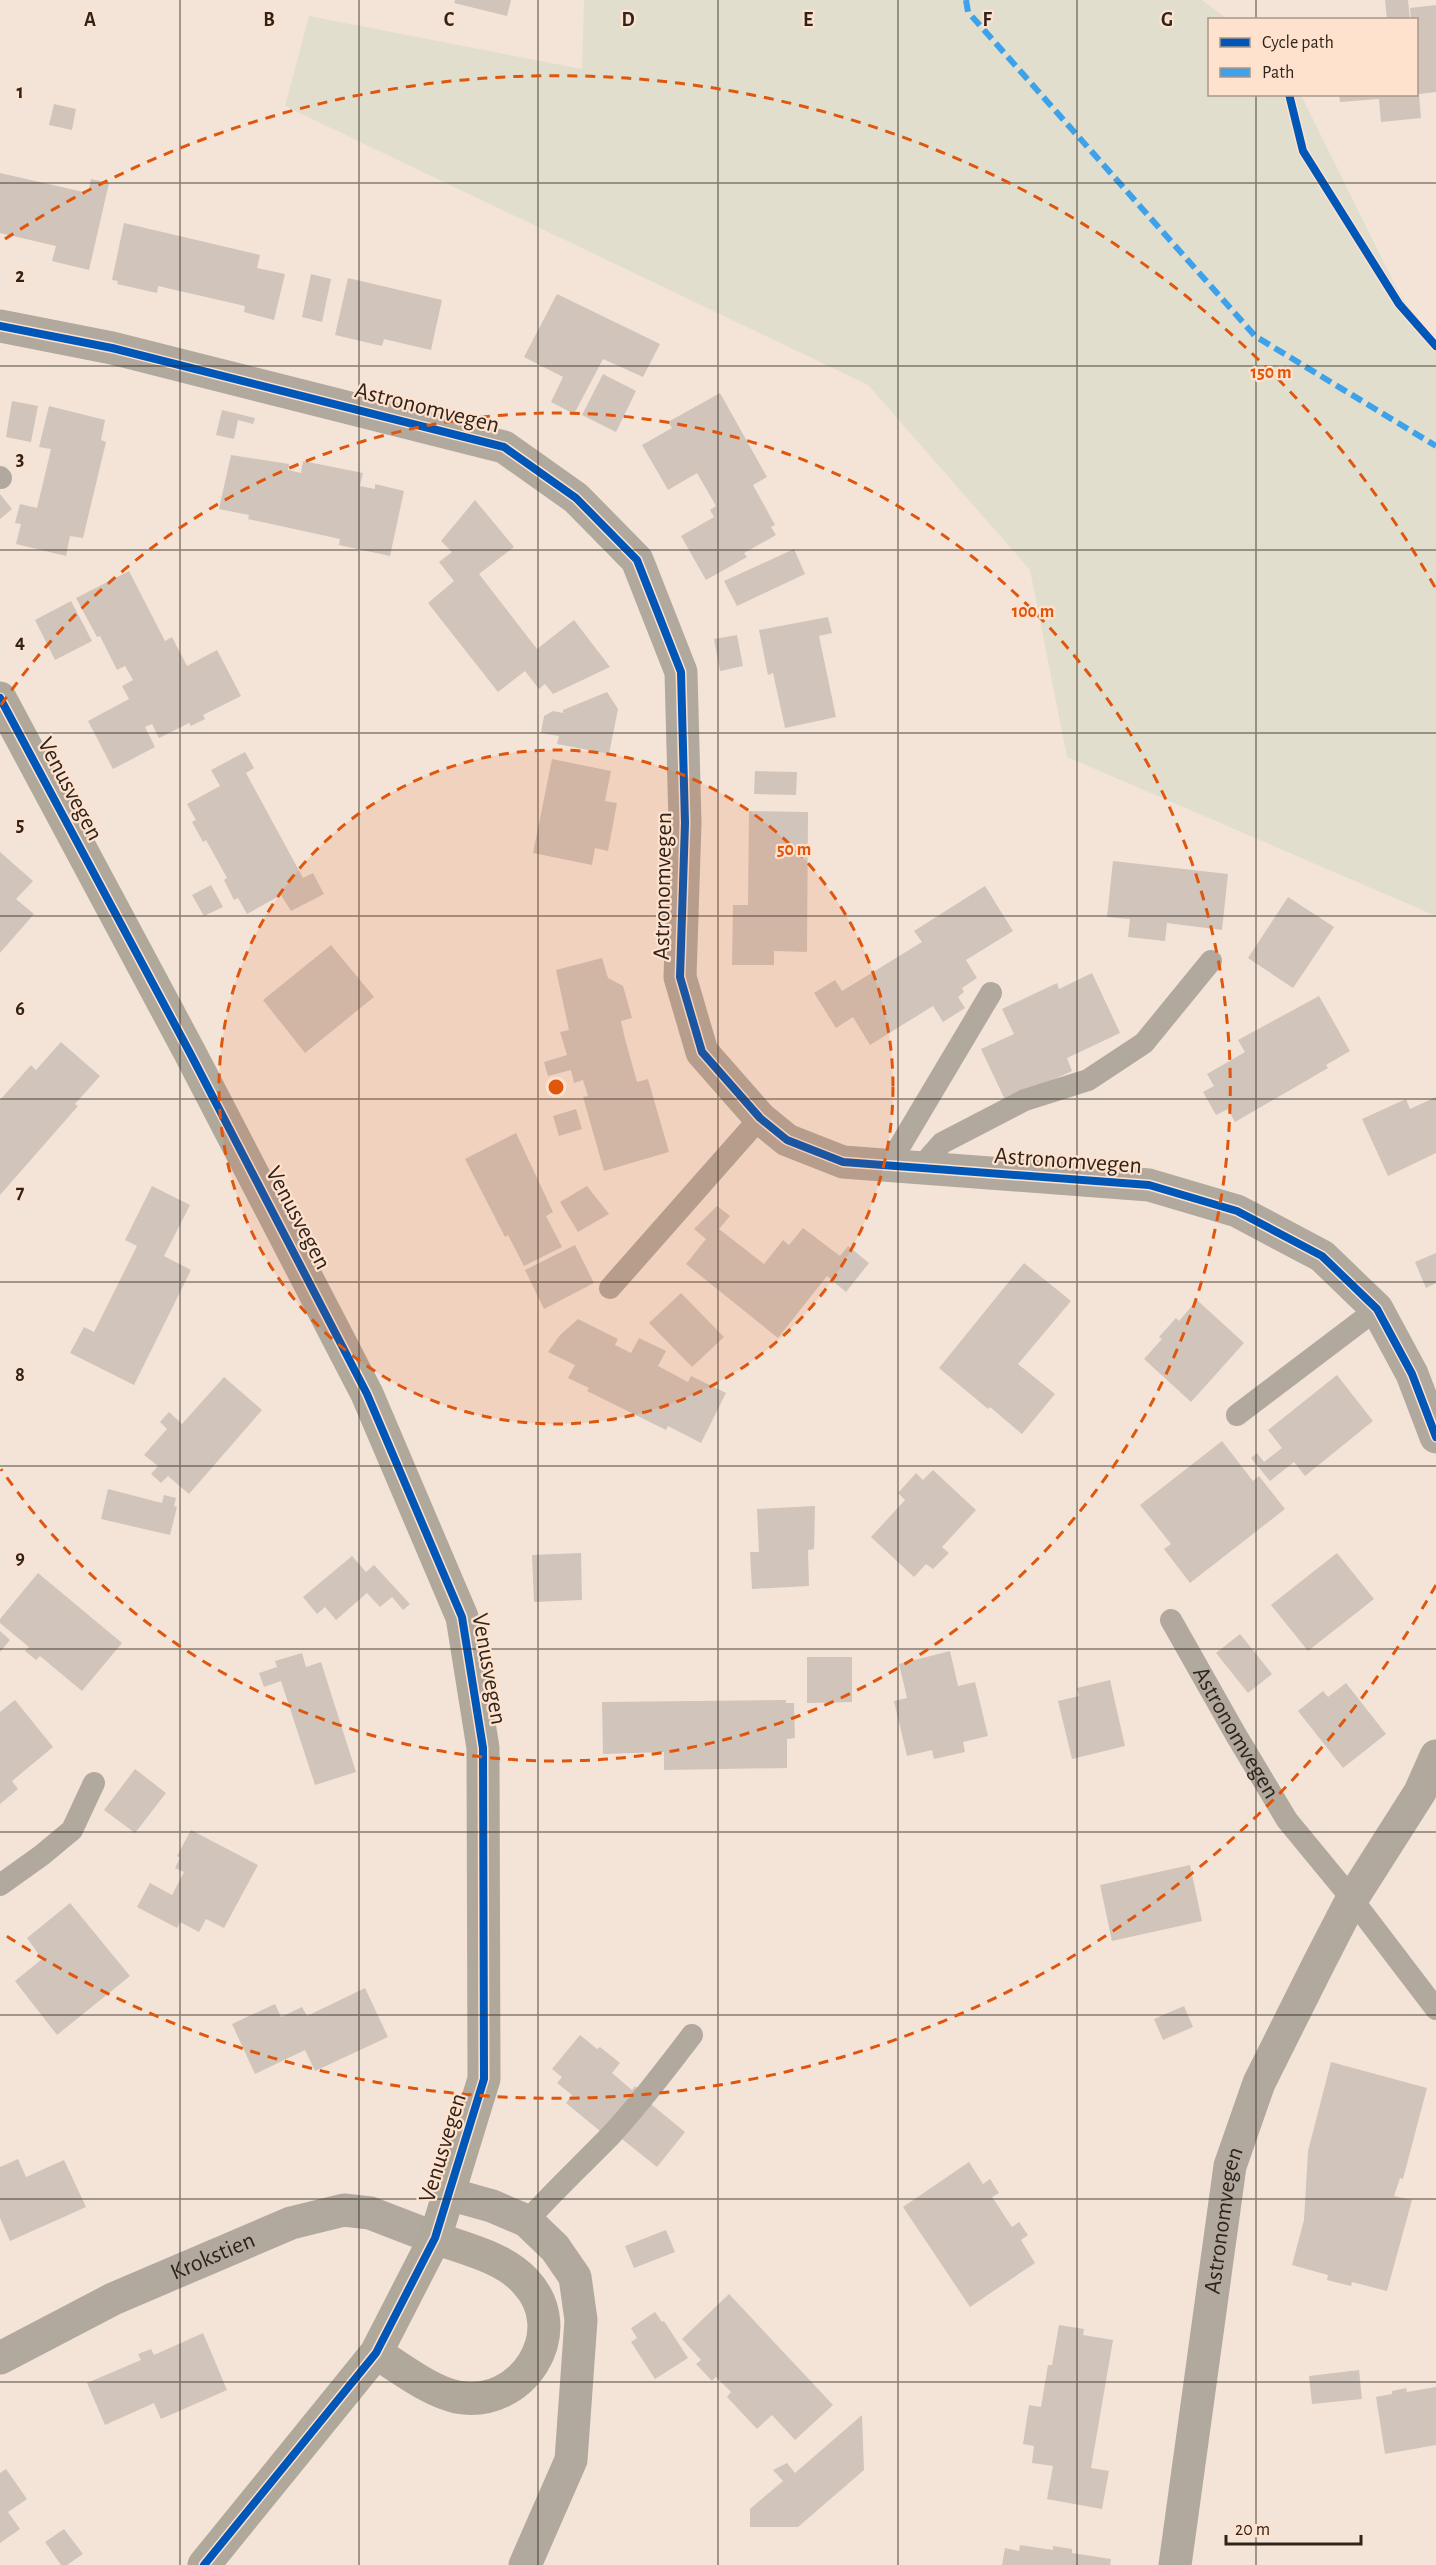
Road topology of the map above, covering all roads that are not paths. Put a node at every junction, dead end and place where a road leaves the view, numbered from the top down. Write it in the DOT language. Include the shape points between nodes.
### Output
graph roads {
  1 [pos="0,326"];
  2 [pos="0,698"];
  3 [pos="1211,961"];
  4 [pos="991,993"];
  5 [pos="760,1118"];
  6 [pos="904,1167"];
  7 [pos="610,1288"];
  8 [pos="1377,1309"];
  9 [pos="1237,1415"];
  10 [pos="1436,1437"];
  11 [pos="1171,1620"];
  12 [pos="1436,1756"];
  13 [pos="94,1783"];
  14 [pos="0,1884"];
  15 [pos="1352,1899"];
  16 [pos="1436,2009"];
  17 [pos="692,2035"];
  18 [pos="449,2194"];
  19 [pos="527,2221"];
  20 [pos="435,2238"];
  21 [pos="376,2353"];
  22 [pos="0,2358"];
  23 [pos="204,2565"];
  24 [pos="525,2565"];
  25 [pos="1175,2565"];
  1 -- 5 [label="street, Astronomvegen" via="112,348 504,447 576,498 637,560 681,672 685,823 680,977 702,1052"];
  2 -- 18 [label="street, Venusvegen" via="367,1394 462,1617 483,1748 484,2079"];
  3 -- 6 [label="lane" via="1144,1043 1088,1080 1025,1100"];
  4 -- 6 [label="lane"];
  5 -- 6 [label="street, Astronomvegen" via="787,1140 843,1162"];
  5 -- 7 [label="lane"];
  6 -- 8 [label="street, Astronomvegen" via="1149,1185 1237,1210 1322,1256"];
  8 -- 9 [label="lane"];
  8 -- 10 [label="street, Astronomvegen" via="1412,1374"];
  11 -- 15 [label="lane, Astronomvegen" via="1287,1820"];
  12 -- 15 [label="street, Astronomvegen" via="1420,1792"];
  13 -- 14 [label="lane" via="72,1830"];
  15 -- 16 [label="lane, Astronomvegen"];
  15 -- 25 [label="street, Astronomvegen" via="1259,2083 1230,2166"];
  17 -- 19 [label="lane" via="612,2134"];
  18 -- 19 [label="street"];
  18 -- 20 [label="street, Venusvegen"];
  19 -- 24 [label="street" via="555,2248 575,2277 581,2320 571,2460"];
  20 -- 21 [label="street, Venusvegen"];
  20 -- 21 [label="street, Venusvegen" via="510,2267 526,2282 538,2301 544,2323 533,2365 518,2382 499,2394 477,2399 455,2397 434,2388"];
  20 -- 22 [label="street, Krokstien" via="370,2213 344,2210 291,2223 113,2299"];
  21 -- 23 [label="street, Venusvegen"];
}
